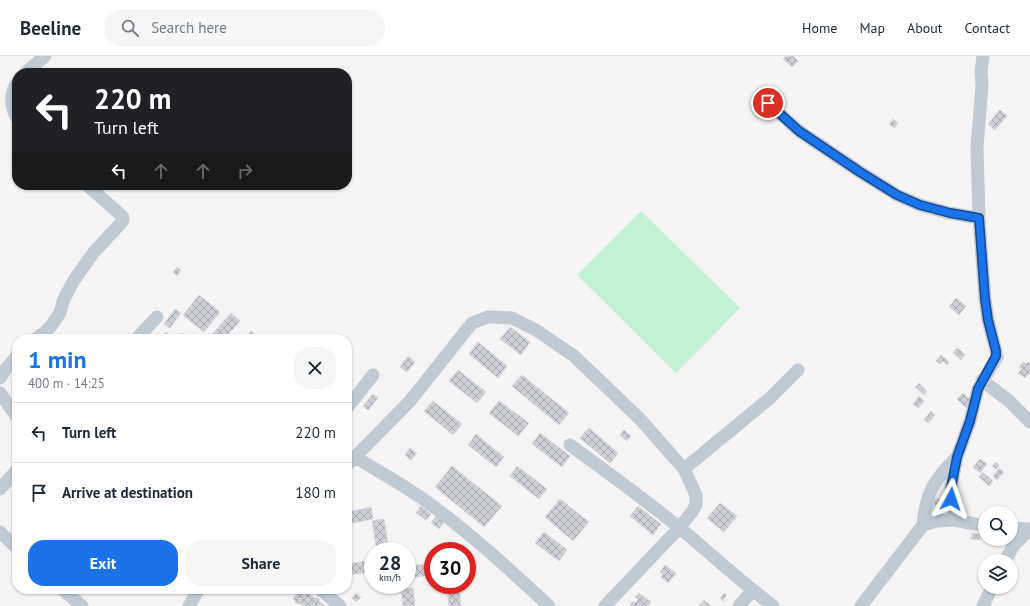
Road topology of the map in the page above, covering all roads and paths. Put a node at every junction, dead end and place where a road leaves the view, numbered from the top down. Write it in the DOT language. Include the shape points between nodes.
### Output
graph roads {
  1 [pos="45,56"];
  2 [pos="982,56"];
  3 [pos="31,68"];
  4 [pos="768,103"];
  5 [pos="93,190"];
  6 [pos="979,218"];
  7 [pos="157,317"];
  8 [pos="42,334"];
  9 [pos="141,334"];
  10 [pos="12,362"];
  11 [pos="798,370"];
  12 [pos="373,375"];
  13 [pos="0,378"];
  14 [pos="982,380"];
  15 [pos="0,393"];
  16 [pos="352,402"];
  17 [pos="12,410"];
  18 [pos="1030,422"];
  19 [pos="570,445"];
  20 [pos="957,457"];
  21 [pos="352,460"];
  22 [pos="352,462"];
  23 [pos="684,469"];
  24 [pos="12,476"];
  25 [pos="0,489"];
  26 [pos="954,520"];
  27 [pos="923,525"];
  28 [pos="978,525"];
  29 [pos="679,528"];
  30 [pos="1018,528"];
  31 [pos="0,532"];
  32 [pos="1018,541"];
  33 [pos="12,543"];
  34 [pos="753,590"];
  35 [pos="68,594"];
  36 [pos="196,594"];
  37 [pos="326,594"];
  38 [pos="989,594"];
  39 [pos="82,606"];
  40 [pos="190,606"];
  41 [pos="340,606"];
  42 [pos="549,606"];
  43 [pos="604,606"];
  44 [pos="739,606"];
  45 [pos="773,606"];
  46 [pos="861,606"];
  47 [pos="983,606"];
  1 -- 3 [label="street"];
  2 -- 6 [label="street" via="977,147"];
  4 -- 6 [label="street" via="799,131 897,195 920,205"];
  5 -- 8 [label="street" via="123,217 123,220 94,252 74,280 60,313"];
  6 -- 14 [label="street" via="985,299 996,351 996,356"];
  7 -- 9 [label="street"];
  10 -- 13 [label="street"];
  11 -- 23 [label="street" via="770,398"];
  12 -- 16 [label="street"];
  14 -- 18 [label="street" via="1009,400"];
  14 -- 20 [label="street"];
  15 -- 17 [label="street"];
  19 -- 29 [label="street"];
  20 -- 26 [label="street" via="951,488"];
  20 -- 27 [label="street" via="934,484 926,503"];
  21 -- 23 [label="street" via="410,402 472,323 488,317 512,318 536,330 574,356 640,419"];
  22 -- 42 [label="street" via="422,498 499,560"];
  23 -- 29 [label="street" via="696,495 696,505"];
  24 -- 25 [label="street"];
  26 -- 27 [label="street"];
  26 -- 28 [label="street"];
  27 -- 46 [label="street"];
  29 -- 34 [label="street"];
  29 -- 43 [label="street"];
  30 -- 32 [label="street" via="1030,528"];
  31 -- 33 [label="street"];
  34 -- 44 [label="street"];
  34 -- 45 [label="street"];
  35 -- 39 [label="street"];
  36 -- 40 [label="street"];
  37 -- 41 [label="street"];
  38 -- 47 [label="street"];
}
